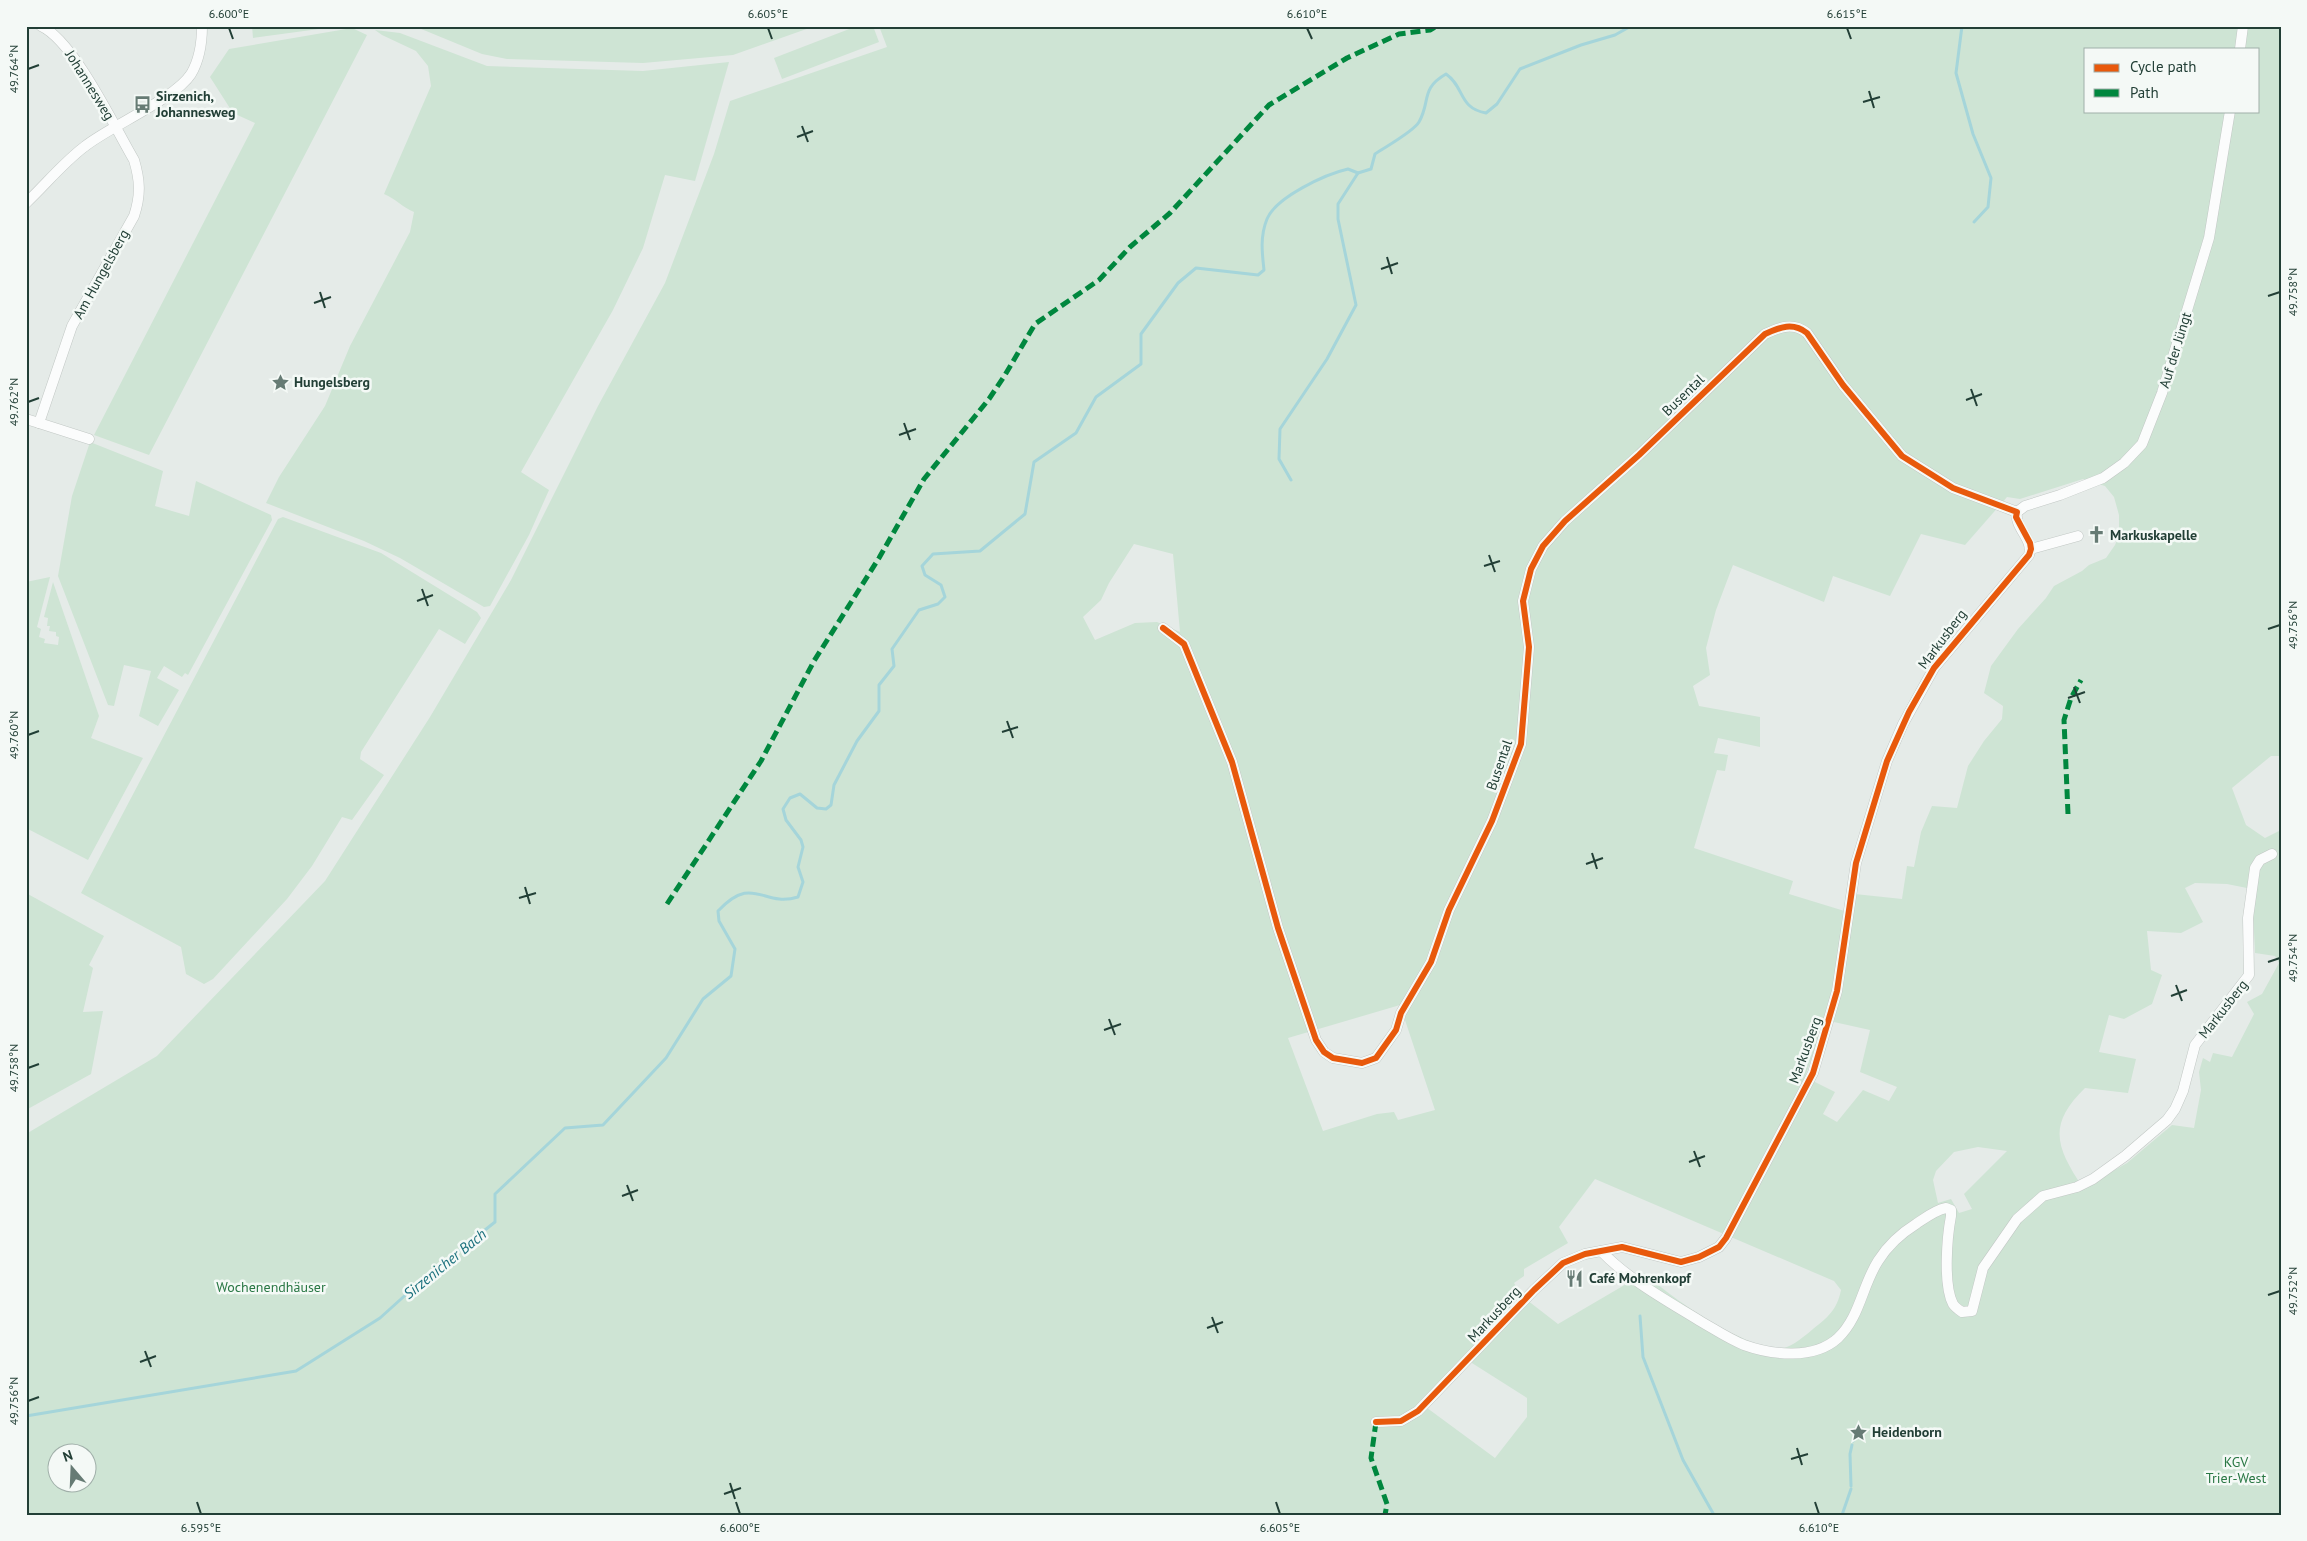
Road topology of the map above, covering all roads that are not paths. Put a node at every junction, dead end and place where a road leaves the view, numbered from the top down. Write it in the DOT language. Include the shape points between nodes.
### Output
graph roads {
  1 [pos="41,26"];
  2 [pos="202,26"];
  3 [pos="2243,26"];
  4 [pos="2240,48"];
  5 [pos="2230,112"];
  6 [pos="115,127"];
  7 [pos="26,203"];
  8 [pos="26,420"];
  9 [pos="39,423"];
  10 [pos="89,439"];
  11 [pos="2017,512"];
  12 [pos="2078,536"];
  13 [pos="2031,549"];
  14 [pos="1162,628"];
  15 [pos="2272,854"];
  16 [pos="1601,1251"];
  17 [pos="1376,1422"];
  1 -- 6 [label="street, Johannesweg" via="74,56"];
  2 -- 6 [label="street" via="202,45 190,74 173,92"];
  3 -- 4 [label="street"];
  5 -- 11 [label="street, Auf der Jüngt" via="2209,238 2165,384 2142,444 2103,478 2025,506"];
  6 -- 7 [label="street" via="56,170"];
  6 -- 9 [label="street, Am Hungelsberg" via="134,160 140,198 134,216 72,326"];
  8 -- 9 [label="street"];
  9 -- 10 [label="street"];
  11 -- 13 [label="street" via="2016,517"];
  11 -- 14 [label="street, Busental" via="1953,488 1902,456 1800,327 1784,326 1765,334 1639,456 1565,521 1543,546 1531,569 1523,600 1529,647 1521,744 1492,821 1449,910 1432,962 1400,1013 1396,1030 1376,1058 1362,1063 1333,1058 1316,1040 1278,928 1232,762 1184,644"];
  12 -- 13 [label="street"];
  13 -- 16 [label="street, Markusberg" via="2024,564 1979,612 1934,668 1903,724 1887,761 1856,863 1837,992 1813,1073 1733,1228 1718,1247 1700,1257 1680,1262 1622,1247"];
  15 -- 16 [label="street, Markusberg" via="2260,860 2255,868 2248,918 2249,975 2195,1045 2183,1092 2175,1109 2167,1120 2093,1179 2043,1196 2017,1219 1983,1268 1972,1311 1962,1312 1953,1305 1948,1284 1951,1210 1946,1208 1893,1240 1877,1262 1852,1321 1839,1337 1828,1346 1795,1354 1768,1351 1724,1335 1618,1268"];
  16 -- 17 [label="street, Markusberg" via="1564,1263 1418,1411 1401,1421"];
}
